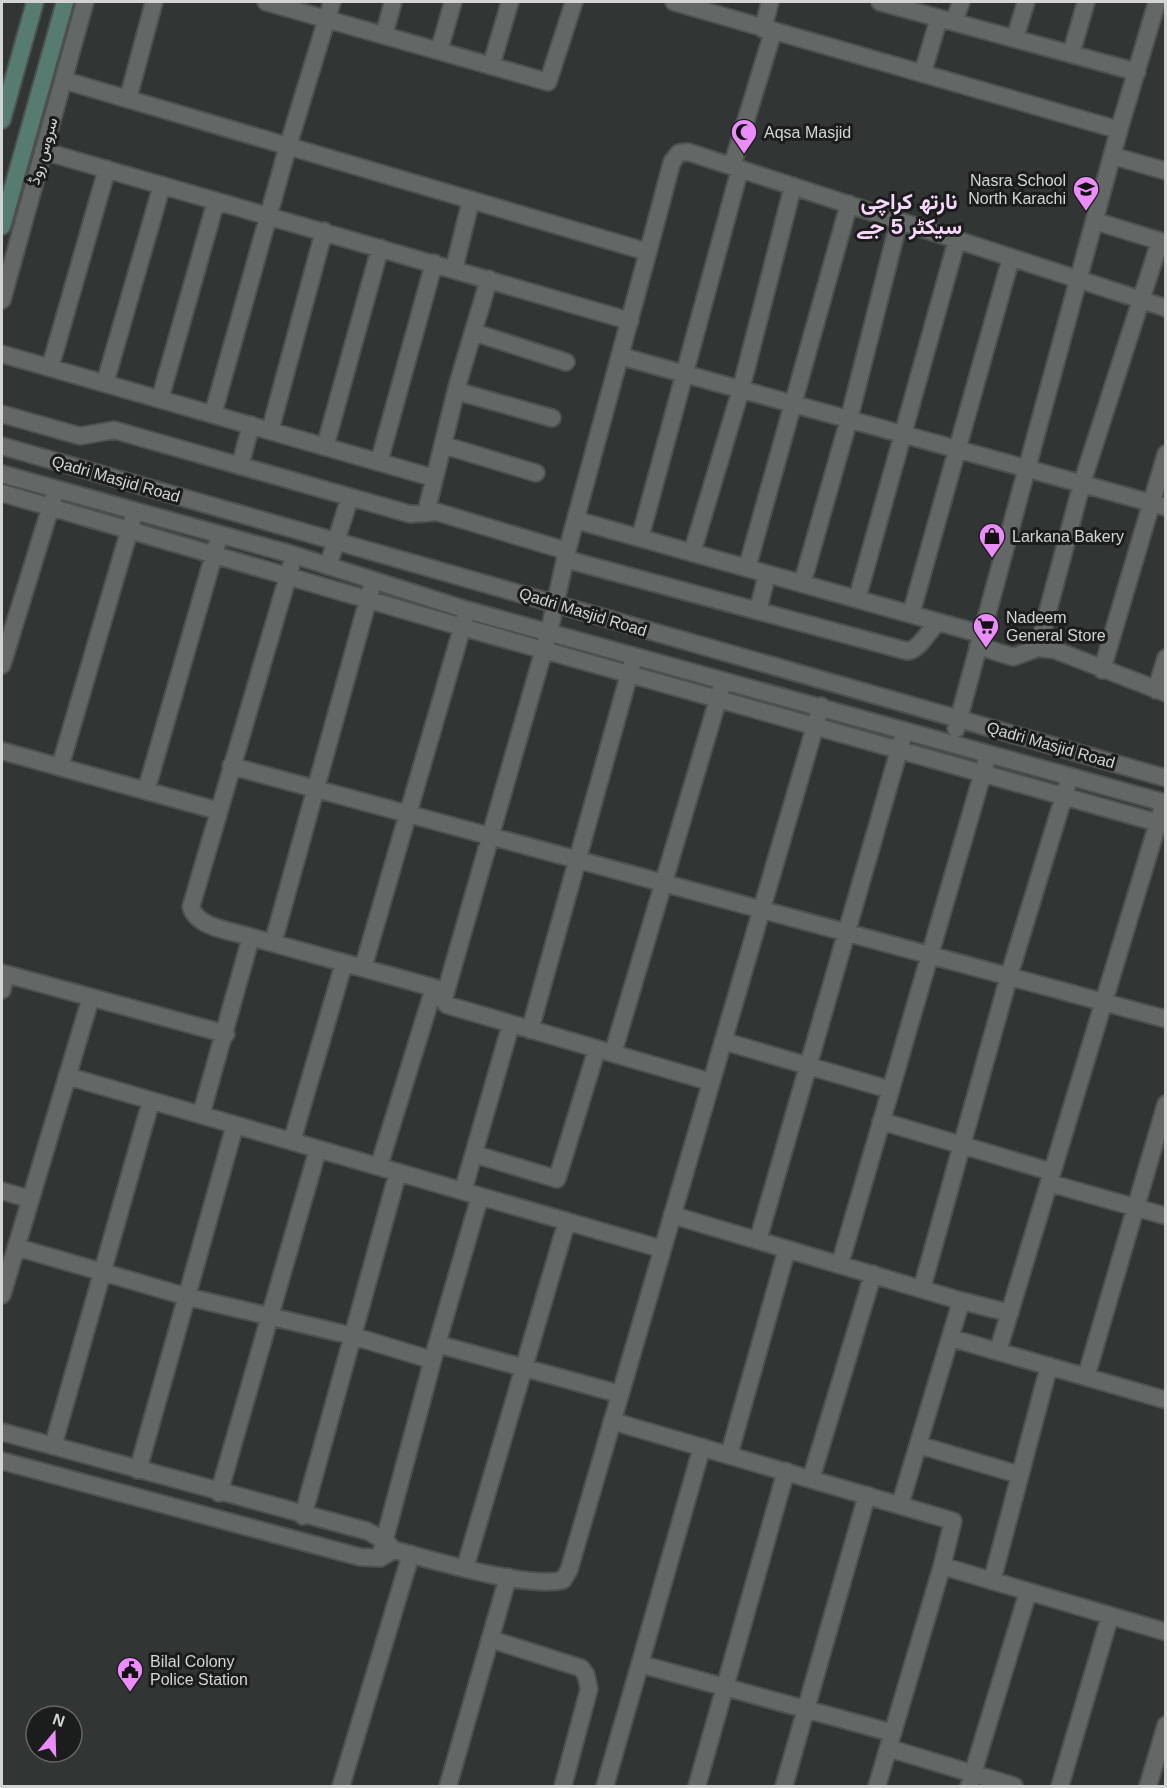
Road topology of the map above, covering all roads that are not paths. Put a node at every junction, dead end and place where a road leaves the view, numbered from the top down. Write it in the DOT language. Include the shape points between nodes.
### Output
graph roads {
  1 [pos="35,2"];
  2 [pos="65,2"];
  3 [pos="85,2"];
  4 [pos="154,2"];
  5 [pos="272,2"];
  6 [pos="332,2"];
  7 [pos="393,2"];
  8 [pos="453,2"];
  9 [pos="510,2"];
  10 [pos="574,2"];
  11 [pos="674,2"];
  12 [pos="770,2"];
  13 [pos="880,2"];
  14 [pos="961,2"];
  15 [pos="1026,2"];
  16 [pos="1086,2"];
  17 [pos="1157,2"];
  18 [pos="902,4"];
  19 [pos="327,19"];
  20 [pos="947,20"];
  21 [pos="768,31"];
  22 [pos="384,35"];
  23 [pos="1015,38"];
  24 [pos="439,51"];
  25 [pos="1071,54"];
  26 [pos="491,66"];
  27 [pos="923,72"];
  28 [pos="1137,72"];
  29 [pos="44,75"];
  30 [pos="63,80"];
  31 [pos="128,99"];
  32 [pos="2,120"];
  33 [pos="1119,130"];
  34 [pos="288,146"];
  35 [pos="43,151"];
  36 [pos="1113,156"];
  37 [pos="736,167"];
  38 [pos="107,169"];
  39 [pos="1166,171"];
  40 [pos="162,185"];
  41 [pos="793,186"];
  42 [pos="471,200"];
  43 [pos="216,201"];
  44 [pos="849,204"];
  45 [pos="269,216"];
  46 [pos="899,221"];
  47 [pos="1095,221"];
  48 [pos="2,226"];
  49 [pos="324,231"];
  50 [pos="957,240"];
  51 [pos="1163,242"];
  52 [pos="380,248"];
  53 [pos="648,252"];
  54 [pos="1011,258"];
  55 [pos="434,263"];
  56 [pos="454,269"];
  57 [pos="489,279"];
  58 [pos="1079,280"];
  59 [pos="2,300"];
  60 [pos="1140,300"];
  61 [pos="1166,308"];
  62 [pos="630,321"];
  63 [pos="473,332"];
  64 [pos="2,354"];
  65 [pos="620,356"];
  66 [pos="566,362"];
  67 [pos="50,368"];
  68 [pos="683,373"];
  69 [pos="105,383"];
  70 [pos="741,389"];
  71 [pos="456,391"];
  72 [pos="160,399"];
  73 [pos="794,404"];
  74 [pos="2,414"];
  75 [pos="213,414"];
  76 [pos="552,418"];
  77 [pos="849,419"];
  78 [pos="251,425"];
  79 [pos="270,431"];
  80 [pos="903,434"];
  81 [pos="443,444"];
  82 [pos="2,446"];
  83 [pos="325,447"];
  84 [pos="958,449"];
  85 [pos="1166,454"];
  86 [pos="379,462"];
  87 [pos="240,466"];
  88 [pos="1027,468"];
  89 [pos="536,473"];
  90 [pos="2,474"];
  91 [pos="434,478"];
  92 [pos="1082,483"];
  93 [pos="57,490"];
  94 [pos="2,493"];
  95 [pos="350,497"];
  96 [pos="1158,505"];
  97 [pos="50,508"];
  98 [pos="135,511"];
  99 [pos="426,513"];
  100 [pos="576,520"];
  101 [pos="130,529"];
  102 [pos="219,534"];
  103 [pos="640,538"];
  104 [pos="336,541"];
  105 [pos="692,553"];
  106 [pos="214,554"];
  107 [pos="294,555"];
  108 [pos="566,555"];
  109 [pos="328,566"];
  110 [pos="747,568"];
  111 [pos="767,574"];
  112 [pos="288,575"];
  113 [pos="374,579"];
  114 [pos="802,584"];
  115 [pos="369,598"];
  116 [pos="857,599"];
  117 [pos="556,603"];
  118 [pos="467,610"];
  119 [pos="758,610"];
  120 [pos="911,614"];
  121 [pos="938,622"];
  122 [pos="462,627"];
  123 [pos="549,632"];
  124 [pos="980,640"];
  125 [pos="1038,648"];
  126 [pos="545,650"];
  127 [pos="635,655"];
  128 [pos="1166,658"];
  129 [pos="2,665"];
  130 [pos="1102,670"];
  131 [pos="630,673"];
  132 [pos="724,680"];
  133 [pos="1161,691"];
  134 [pos="719,697"];
  135 [pos="821,706"];
  136 [pos="958,719"];
  137 [pos="815,727"];
  138 [pos="904,730"];
  139 [pos="952,742"];
  140 [pos="899,750"];
  141 [pos="2,751"];
  142 [pos="988,753"];
  143 [pos="231,765"];
  144 [pos="60,767"];
  145 [pos="983,772"];
  146 [pos="1070,777"];
  147 [pos="1166,778"];
  148 [pos="316,789"];
  149 [pos="146,791"];
  150 [pos="1064,795"];
  151 [pos="1165,803"];
  152 [pos="219,811"];
  153 [pos="409,813"];
  154 [pos="1162,823"];
  155 [pos="493,836"];
  156 [pos="578,859"];
  157 [pos="664,882"];
  158 [pos="761,909"];
  159 [pos="847,932"];
  160 [pos="252,937"];
  161 [pos="273,943"];
  162 [pos="930,955"];
  163 [pos="344,963"];
  164 [pos="363,968"];
  165 [pos="4,973"];
  166 [pos="1009,976"];
  167 [pos="2,990"];
  168 [pos="440,990"];
  169 [pos="91,997"];
  170 [pos="1103,1002"];
  171 [pos="1166,1019"];
  172 [pos="511,1024"];
  173 [pos="530,1030"];
  174 [pos="226,1034"];
  175 [pos="723,1041"];
  176 [pos="605,1051"];
  177 [pos="808,1067"];
  178 [pos="67,1076"];
  179 [pos="711,1082"];
  180 [pos="891,1090"];
  181 [pos="151,1101"];
  182 [pos="1166,1104"];
  183 [pos="201,1115"];
  184 [pos="881,1121"];
  185 [pos="236,1125"];
  186 [pos="292,1141"];
  187 [pos="962,1146"];
  188 [pos="318,1149"];
  189 [pos="474,1154"];
  190 [pos="379,1167"];
  191 [pos="398,1172"];
  192 [pos="1050,1178"];
  193 [pos="2,1191"];
  194 [pos="463,1191"];
  195 [pos="480,1196"];
  196 [pos="30,1199"];
  197 [pos="1135,1208"];
  198 [pos="672,1215"];
  199 [pos="1166,1216"];
  200 [pos="567,1221"];
  201 [pos="758,1240"];
  202 [pos="16,1247"];
  203 [pos="662,1249"];
  204 [pos="787,1249"];
  205 [pos="840,1264"];
  206 [pos="100,1272"];
  207 [pos="873,1274"];
  208 [pos="922,1288"];
  209 [pos="2,1295"];
  210 [pos="188,1297"];
  211 [pos="958,1300"];
  212 [pos="1010,1313"];
  213 [pos="269,1317"];
  214 [pos="353,1336"];
  215 [pos="951,1338"];
  216 [pos="998,1351"];
  217 [pos="435,1352"];
  218 [pos="1049,1366"];
  219 [pos="524,1367"];
  220 [pos="1086,1377"];
  221 [pos="620,1394"];
  222 [pos="1166,1400"];
  223 [pos="612,1421"];
  224 [pos="2,1432"];
  225 [pos="919,1445"];
  226 [pos="53,1446"];
  227 [pos="702,1447"];
  228 [pos="729,1455"];
  229 [pos="2,1461"];
  230 [pos="138,1470"];
  231 [pos="786,1471"];
  232 [pos="1020,1475"];
  233 [pos="811,1479"];
  234 [pos="219,1493"];
  235 [pos="867,1495"];
  236 [pos="900,1504"];
  237 [pos="303,1516"];
  238 [pos="386,1550"];
  239 [pos="411,1554"];
  240 [pos="942,1566"];
  241 [pos="465,1568"];
  242 [pos="508,1577"];
  243 [pos="992,1581"];
  244 [pos="1028,1592"];
  245 [pos="1110,1616"];
  246 [pos="1166,1632"];
  247 [pos="490,1639"];
  248 [pos="640,1664"];
  249 [pos="725,1687"];
  250 [pos="806,1709"];
  251 [pos="1166,1725"];
  252 [pos="890,1741"];
  253 [pos="971,1780"];
  254 [pos="341,1786"];
  255 [pos="448,1786"];
  256 [pos="563,1786"];
  257 [pos="605,1786"];
  258 [pos="697,1786"];
  259 [pos="784,1786"];
  260 [pos="877,1786"];
  261 [pos="1014,1786"];
  262 [pos="1059,1786"];
  263 [pos="1148,1786"];
  1 -- 32 [label="main road"];
  2 -- 29 [label="main road"];
  3 -- 30 [label="street, سروس روڈ"];
  4 -- 31 [label="street"];
  5 -- 19 [label="street"];
  6 -- 19 [label="street"];
  7 -- 22 [label="street"];
  8 -- 24 [label="street"];
  9 -- 26 [label="street"];
  10 -- 26 [label="street" via="550,80"];
  11 -- 21 [label="street"];
  12 -- 21 [label="street"];
  13 -- 18 [label="street"];
  14 -- 20 [label="street"];
  15 -- 23 [label="street"];
  16 -- 25 [label="street"];
  17 -- 28 [label="street"];
  18 -- 20 [label="street"];
  19 -- 22 [label="street"];
  19 -- 34 [label="street"];
  20 -- 23 [label="street"];
  20 -- 27 [label="street"];
  21 -- 27 [label="street"];
  21 -- 37 [label="street"];
  22 -- 24 [label="street"];
  23 -- 25 [label="street"];
  24 -- 26 [label="street"];
  25 -- 28 [label="street"];
  27 -- 33 [label="street"];
  28 -- 33 [label="street"];
  29 -- 30 [label="street"];
  29 -- 48 [label="main road"];
  30 -- 31 [label="street"];
  30 -- 35 [label="street, سروس روڈ"];
  31 -- 34 [label="street"];
  33 -- 36 [label="street"];
  34 -- 42 [label="street"];
  34 -- 45 [label="street"];
  35 -- 38 [label="street"];
  35 -- 59 [label="street, سروس روڈ"];
  36 -- 39 [label="street"];
  36 -- 47 [label="street"];
  37 -- 41 [label="street"];
  37 -- 53 [label="street" via="688,152 679,153 672,162"];
  37 -- 68 [label="street"];
  38 -- 40 [label="street"];
  38 -- 67 [label="street"];
  40 -- 43 [label="street"];
  40 -- 69 [label="street"];
  41 -- 44 [label="street"];
  41 -- 70 [label="street"];
  42 -- 53 [label="street"];
  42 -- 56 [label="street"];
  43 -- 45 [label="street"];
  43 -- 72 [label="street"];
  44 -- 46 [label="street"];
  44 -- 73 [label="street"];
  45 -- 49 [label="street"];
  45 -- 75 [label="street"];
  46 -- 50 [label="street"];
  46 -- 77 [label="street"];
  47 -- 51 [label="street"];
  47 -- 58 [label="street"];
  49 -- 52 [label="street"];
  49 -- 79 [label="street"];
  50 -- 54 [label="street"];
  50 -- 80 [label="street"];
  51 -- 60 [label="street"];
  52 -- 55 [label="street"];
  52 -- 83 [label="street"];
  53 -- 62 [label="street"];
  54 -- 58 [label="street"];
  54 -- 84 [label="street"];
  55 -- 56 [label="street"];
  55 -- 86 [label="street"];
  56 -- 57 [label="street"];
  57 -- 62 [label="street"];
  57 -- 63 [label="street"];
  58 -- 60 [label="street"];
  58 -- 88 [label="street"];
  60 -- 61 [label="street"];
  60 -- 92 [label="street"];
  62 -- 65 [label="street"];
  63 -- 66 [label="street"];
  63 -- 71 [label="street"];
  64 -- 67 [label="street"];
  65 -- 68 [label="street"];
  65 -- 100 [label="street"];
  67 -- 69 [label="street"];
  68 -- 70 [label="street"];
  68 -- 103 [label="street"];
  69 -- 72 [label="street"];
  70 -- 73 [label="street"];
  70 -- 105 [label="street"];
  71 -- 76 [label="street"];
  71 -- 81 [label="street"];
  72 -- 75 [label="street"];
  73 -- 77 [label="street"];
  73 -- 110 [label="street"];
  74 -- 87 [label="street" via="80,436 114,430"];
  75 -- 78 [label="street"];
  77 -- 80 [label="street"];
  77 -- 114 [label="street"];
  78 -- 79 [label="street"];
  78 -- 87 [label="street"];
  79 -- 83 [label="street"];
  80 -- 84 [label="street"];
  80 -- 116 [label="street"];
  81 -- 89 [label="street"];
  81 -- 91 [label="street"];
  82 -- 104 [label="street, Qadri Masjid Road"];
  83 -- 86 [label="street"];
  84 -- 88 [label="street"];
  84 -- 120 [label="street"];
  85 -- 96 [label="street"];
  86 -- 91 [label="street"];
  87 -- 95 [label="street"];
  88 -- 92 [label="street"];
  88 -- 124 [label="street"];
  90 -- 93 [label="street, Qadri Masjid Road"];
  91 -- 99 [label="street"];
  92 -- 96 [label="street"];
  92 -- 125 [label="street"];
  93 -- 97 [label="street"];
  93 -- 98 [label="street, Qadri Masjid Road"];
  94 -- 97 [label="street"];
  95 -- 99 [label="street" via="410,514"];
  95 -- 104 [label="street"];
  96 -- 130 [label="street"];
  97 -- 101 [label="street"];
  97 -- 129 [label="street"];
  98 -- 101 [label="street"];
  98 -- 102 [label="street, Qadri Masjid Road"];
  99 -- 108 [label="street" via="437,512"];
  100 -- 103 [label="street"];
  100 -- 108 [label="street"];
  101 -- 106 [label="street"];
  101 -- 144 [label="street"];
  102 -- 106 [label="street"];
  102 -- 107 [label="street, Qadri Masjid Road"];
  103 -- 105 [label="street"];
  104 -- 109 [label="street"];
  104 -- 117 [label="street, Qadri Masjid Road"];
  105 -- 110 [label="street"];
  106 -- 112 [label="street"];
  106 -- 149 [label="street"];
  107 -- 109 [label="street, Qadri Masjid Road"];
  107 -- 112 [label="street"];
  108 -- 117 [label="street"];
  108 -- 119 [label="street"];
  109 -- 113 [label="street, Qadri Masjid Road"];
  110 -- 111 [label="street"];
  111 -- 114 [label="street"];
  111 -- 119 [label="street"];
  112 -- 115 [label="street"];
  112 -- 143 [label="street"];
  113 -- 115 [label="street"];
  113 -- 118 [label="street, Qadri Masjid Road"];
  114 -- 116 [label="street"];
  115 -- 122 [label="street"];
  115 -- 148 [label="street"];
  116 -- 120 [label="street"];
  117 -- 123 [label="street"];
  117 -- 136 [label="street, Qadri Masjid Road"];
  118 -- 122 [label="street"];
  118 -- 123 [label="street, Qadri Masjid Road"];
  119 -- 121 [label="street" via="907,651 914,650"];
  120 -- 121 [label="street"];
  121 -- 124 [label="street"];
  122 -- 126 [label="street"];
  122 -- 153 [label="street"];
  123 -- 126 [label="street"];
  123 -- 127 [label="street, Qadri Masjid Road"];
  124 -- 125 [label="street" via="1017,657"];
  124 -- 136 [label="street"];
  125 -- 130 [label="street" via="1055,650"];
  126 -- 131 [label="street"];
  126 -- 155 [label="street"];
  127 -- 131 [label="street"];
  127 -- 132 [label="street, Qadri Masjid Road"];
  128 -- 133 [label="street"];
  130 -- 133 [label="street"];
  131 -- 134 [label="street"];
  131 -- 156 [label="street"];
  132 -- 134 [label="street"];
  132 -- 135 [label="street, Qadri Masjid Road"];
  134 -- 137 [label="street"];
  134 -- 157 [label="street"];
  135 -- 137 [label="street"];
  135 -- 138 [label="street, Qadri Masjid Road"];
  136 -- 139 [label="street"];
  136 -- 147 [label="street, Qadri Masjid Road"];
  137 -- 140 [label="street"];
  137 -- 158 [label="street"];
  138 -- 139 [label="street, Qadri Masjid Road"];
  138 -- 140 [label="street"];
  139 -- 142 [label="street, Qadri Masjid Road"];
  140 -- 145 [label="street"];
  140 -- 159 [label="street"];
  141 -- 144 [label="street"];
  142 -- 145 [label="street"];
  142 -- 146 [label="street, Qadri Masjid Road"];
  143 -- 148 [label="street"];
  143 -- 152 [label="street"];
  144 -- 149 [label="street"];
  145 -- 150 [label="street"];
  145 -- 162 [label="street"];
  146 -- 150 [label="street"];
  146 -- 151 [label="street, Qadri Masjid Road"];
  148 -- 153 [label="street"];
  148 -- 161 [label="street"];
  149 -- 152 [label="street"];
  150 -- 154 [label="street"];
  150 -- 166 [label="street"];
  151 -- 154 [label="street"];
  152 -- 160 [label="street" via="191,907 200,922"];
  153 -- 155 [label="street"];
  153 -- 164 [label="street"];
  154 -- 170 [label="street"];
  155 -- 156 [label="street"];
  155 -- 168 [label="street"];
  156 -- 157 [label="street"];
  156 -- 173 [label="street"];
  157 -- 158 [label="street"];
  157 -- 176 [label="street"];
  158 -- 159 [label="street"];
  158 -- 175 [label="street"];
  159 -- 162 [label="street"];
  159 -- 177 [label="street"];
  160 -- 161 [label="street"];
  160 -- 174 [label="street"];
  161 -- 163 [label="street"];
  162 -- 166 [label="street"];
  162 -- 180 [label="street"];
  163 -- 164 [label="street"];
  163 -- 186 [label="street"];
  164 -- 168 [label="street"];
  165 -- 167 [label="street"];
  165 -- 169 [label="street"];
  166 -- 170 [label="street"];
  166 -- 187 [label="street"];
  168 -- 172 [label="street" via="447,1005"];
  168 -- 190 [label="street"];
  169 -- 174 [label="street"];
  169 -- 178 [label="street"];
  170 -- 171 [label="street"];
  170 -- 192 [label="street"];
  172 -- 173 [label="street"];
  172 -- 189 [label="street"];
  173 -- 176 [label="street"];
  174 -- 183 [label="street"];
  175 -- 177 [label="street"];
  175 -- 179 [label="street"];
  176 -- 179 [label="street"];
  176 -- 189 [label="street" via="557,1179"];
  177 -- 180 [label="street"];
  177 -- 201 [label="street"];
  178 -- 181 [label="street"];
  178 -- 196 [label="street"];
  179 -- 198 [label="street"];
  180 -- 184 [label="street"];
  181 -- 183 [label="street"];
  181 -- 206 [label="street"];
  182 -- 197 [label="street"];
  183 -- 185 [label="street"];
  184 -- 187 [label="street"];
  184 -- 205 [label="street"];
  185 -- 186 [label="street"];
  185 -- 210 [label="street"];
  186 -- 188 [label="street"];
  187 -- 192 [label="street"];
  187 -- 208 [label="street"];
  188 -- 190 [label="street"];
  188 -- 213 [label="street"];
  189 -- 194 [label="street"];
  190 -- 191 [label="street"];
  191 -- 194 [label="street"];
  191 -- 214 [label="street"];
  192 -- 197 [label="street"];
  192 -- 212 [label="street"];
  193 -- 196 [label="street"];
  194 -- 195 [label="street"];
  195 -- 200 [label="street"];
  195 -- 217 [label="street"];
  196 -- 202 [label="street"];
  197 -- 199 [label="street"];
  197 -- 220 [label="street"];
  198 -- 201 [label="street"];
  198 -- 203 [label="street"];
  200 -- 203 [label="street"];
  200 -- 219 [label="street"];
  201 -- 204 [label="street"];
  202 -- 206 [label="street"];
  202 -- 209 [label="street"];
  203 -- 221 [label="street"];
  204 -- 205 [label="street"];
  204 -- 228 [label="street"];
  205 -- 207 [label="street"];
  206 -- 210 [label="street"];
  206 -- 226 [label="street"];
  207 -- 208 [label="street"];
  207 -- 233 [label="street"];
  208 -- 211 [label="street"];
  210 -- 213 [label="street"];
  210 -- 230 [label="street"];
  211 -- 212 [label="street"];
  211 -- 215 [label="street"];
  212 -- 216 [label="street"];
  213 -- 214 [label="street"];
  213 -- 234 [label="street"];
  214 -- 217 [label="street"];
  214 -- 237 [label="street"];
  215 -- 216 [label="street"];
  215 -- 225 [label="street"];
  216 -- 218 [label="street"];
  217 -- 219 [label="street"];
  217 -- 238 [label="street"];
  218 -- 220 [label="street"];
  218 -- 232 [label="street"];
  219 -- 221 [label="street"];
  219 -- 241 [label="street"];
  220 -- 222 [label="street"];
  221 -- 223 [label="street"];
  223 -- 227 [label="street"];
  223 -- 242 [label="street" via="563,1580 552,1583"];
  224 -- 226 [label="street"];
  225 -- 232 [label="street"];
  225 -- 236 [label="street"];
  226 -- 230 [label="street"];
  227 -- 228 [label="street"];
  227 -- 248 [label="street"];
  228 -- 231 [label="street"];
  229 -- 238 [label="street" via="360,1557"];
  230 -- 234 [label="street"];
  231 -- 233 [label="street"];
  231 -- 249 [label="street"];
  232 -- 243 [label="street"];
  233 -- 235 [label="street"];
  234 -- 237 [label="street"];
  235 -- 236 [label="street"];
  235 -- 250 [label="street"];
  236 -- 240 [label="street" via="953,1521"];
  237 -- 238 [label="street" via="367,1532"];
  238 -- 239 [label="street"];
  239 -- 241 [label="street"];
  239 -- 254 [label="street"];
  240 -- 243 [label="street"];
  240 -- 252 [label="street"];
  241 -- 242 [label="street"];
  242 -- 247 [label="street"];
  243 -- 244 [label="street"];
  244 -- 245 [label="street"];
  244 -- 253 [label="street"];
  245 -- 246 [label="street"];
  245 -- 262 [label="street"];
  247 -- 255 [label="street"];
  247 -- 256 [label="street" via="581,1668 586,1675 588,1689"];
  248 -- 249 [label="street"];
  248 -- 257 [label="street"];
  249 -- 250 [label="street"];
  249 -- 258 [label="street"];
  250 -- 252 [label="street"];
  250 -- 259 [label="street"];
  251 -- 263 [label="street"];
  252 -- 253 [label="street"];
  252 -- 260 [label="street"];
  253 -- 261 [label="street"];
}
